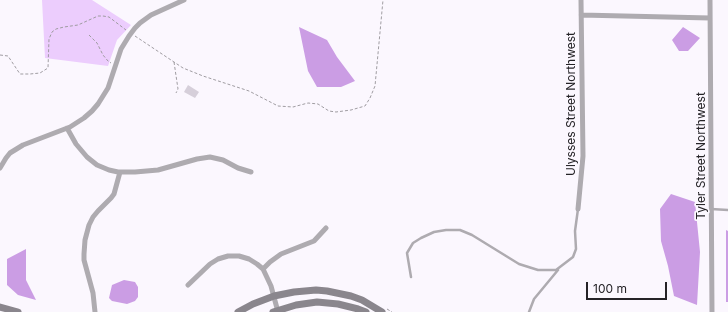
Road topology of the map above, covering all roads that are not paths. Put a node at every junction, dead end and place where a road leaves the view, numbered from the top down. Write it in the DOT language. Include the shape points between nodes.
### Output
graph roads {
  1 [pos="184,0"];
  2 [pos="581,0"];
  3 [pos="710,0"];
  4 [pos="581,15"];
  5 [pos="710,18"];
  6 [pos="67,128"];
  7 [pos="0,168"];
  8 [pos="120,172"];
  9 [pos="250,172"];
  10 [pos="578,209"];
  11 [pos="711,209"];
  12 [pos="728,210"];
  13 [pos="326,228"];
  14 [pos="263,269"];
  15 [pos="559,269"];
  16 [pos="411,277"];
  17 [pos="188,285"];
  18 [pos="274,296"];
  19 [pos="0,307"];
  20 [pos="276,311"];
  21 [pos="18,312"];
  22 [pos="95,312"];
  23 [pos="238,312"];
  24 [pos="366,312"];
  25 [pos="382,312"];
  26 [pos="529,312"];
  27 [pos="712,312"];
  1 -- 6 [label="street" via="158,12 135,28 122,48 108,88 98,104 84,118"];
  2 -- 4 [label="street, Ulysses Street Northwest"];
  3 -- 5 [label="street, Tyler Street Northwest"];
  4 -- 5 [label="street"];
  4 -- 10 [label="street, Ulysses Street Northwest" via="583,156"];
  5 -- 11 [label="street, Tyler Street Northwest"];
  6 -- 7 [label="street" via="23,145 10,153"];
  6 -- 8 [label="street" via="76,144 92,162"];
  8 -- 9 [label="street" via="158,170 210,157"];
  8 -- 22 [label="street" via="114,194 94,217 85,240 84,260"];
  10 -- 15 [label="lane" via="576,249 573,257"];
  11 -- 12 [label="lane"];
  11 -- 27 [label="street, Tyler Street Northwest"];
  13 -- 14 [label="street" via="314,241 281,254"];
  14 -- 17 [label="street" via="239,256 228,256 218,259"];
  14 -- 18 [label="street"];
  15 -- 16 [label="lane" via="538,270 519,264 472,235 460,230 446,230 434,232 413,243 407,253"];
  15 -- 26 [label="lane" via="534,299"];
  18 -- 20 [label="street"];
  18 -- 23 [label="street"];
  18 -- 25 [label="street" via="327,291 362,300"];
  19 -- 21 [label="street"];
  20 -- 24 [label="street" via="301,304 326,302"];
}
